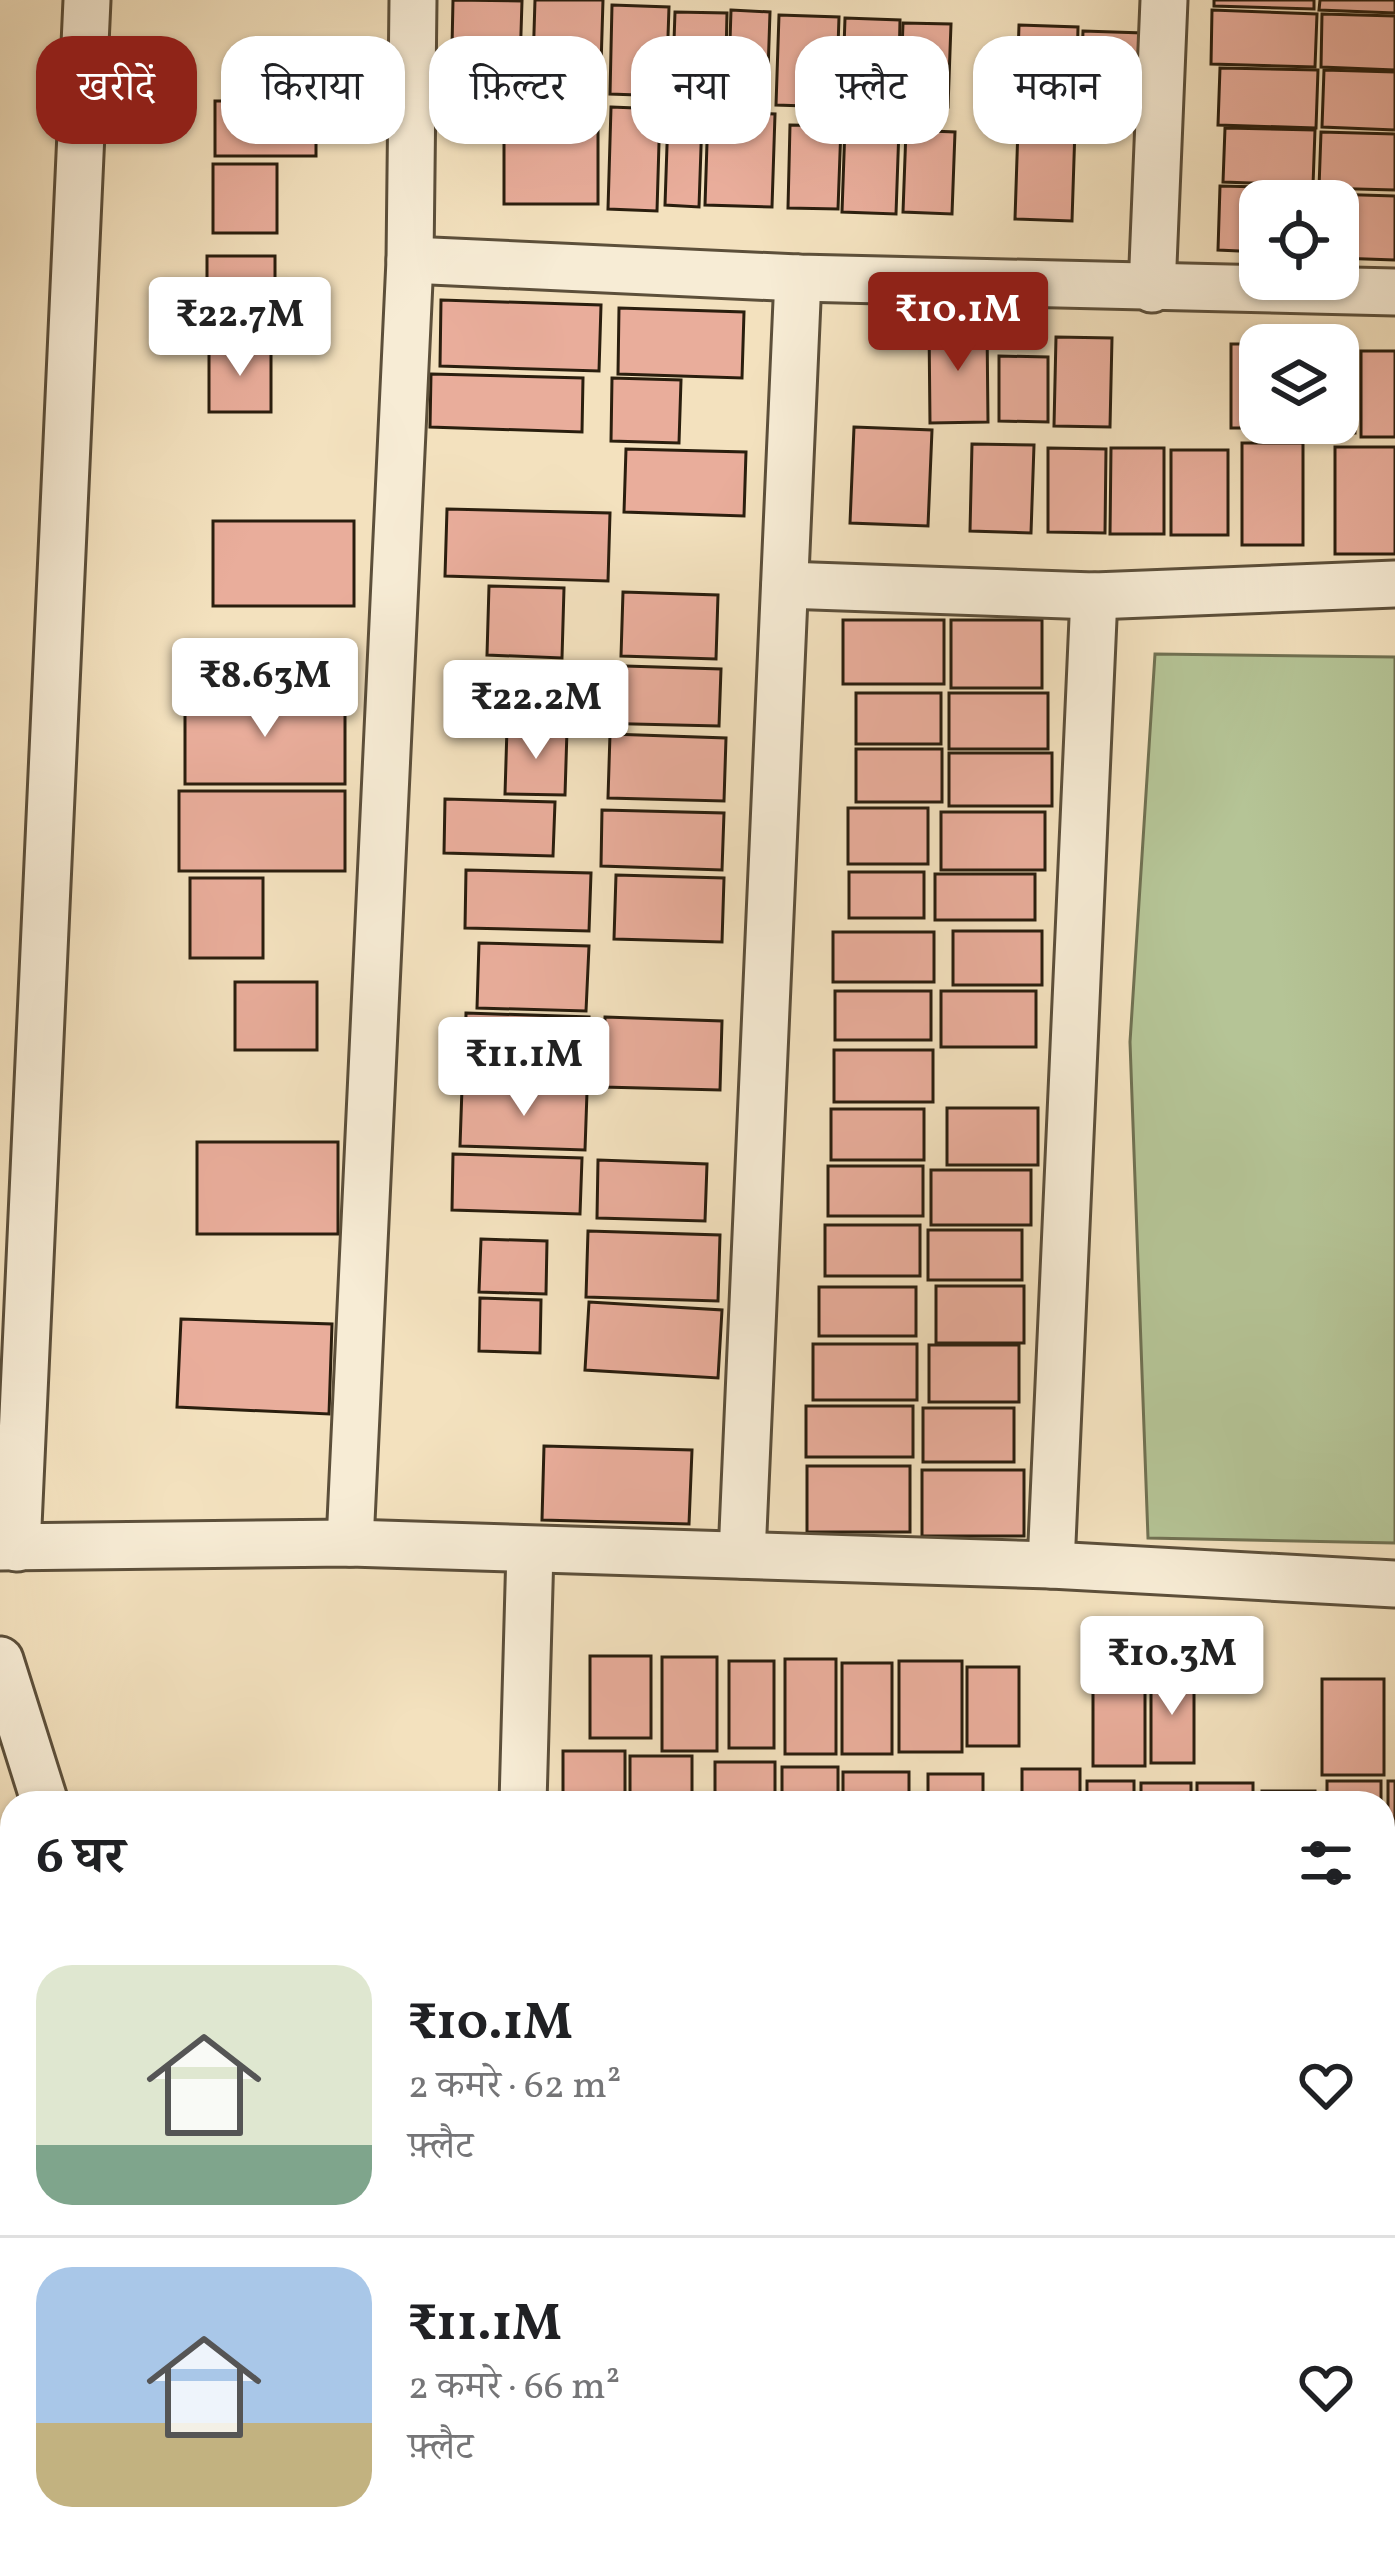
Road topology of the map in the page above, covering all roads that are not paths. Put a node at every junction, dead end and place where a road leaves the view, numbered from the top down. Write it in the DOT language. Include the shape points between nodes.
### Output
graph roads {
  1 [pos="87,0"];
  2 [pos="413,0"];
  3 [pos="1164,0"];
  4 [pos="410,260"];
  5 [pos="798,278"];
  6 [pos="1152,289"];
  7 [pos="1395,292"];
  8 [pos="1395,584"];
  9 [pos="785,585"];
  10 [pos="1094,596"];
  11 [pos="350,1543"];
  12 [pos="9,1547"];
  13 [pos="530,1550"];
  14 [pos="742,1555"];
  15 [pos="1051,1564"];
  16 [pos="1395,1584"];
  17 [pos="0,1660"];
  18 [pos="40,1791"];
  19 [pos="524,1791"];
  1 -- 12 [label="street"];
  2 -- 4 [label="street"];
  3 -- 6 [label="street"];
  4 -- 5 [label="street"];
  4 -- 11 [label="street"];
  5 -- 6 [label="street"];
  5 -- 9 [label="street"];
  6 -- 7 [label="street"];
  8 -- 10 [label="street"];
  9 -- 10 [label="street"];
  9 -- 14 [label="street"];
  10 -- 15 [label="street"];
  11 -- 12 [label="street"];
  11 -- 13 [label="street"];
  13 -- 14 [label="street"];
  13 -- 19 [label="street"];
  14 -- 15 [label="street"];
  15 -- 16 [label="street"];
  17 -- 18 [label="street"];
}
